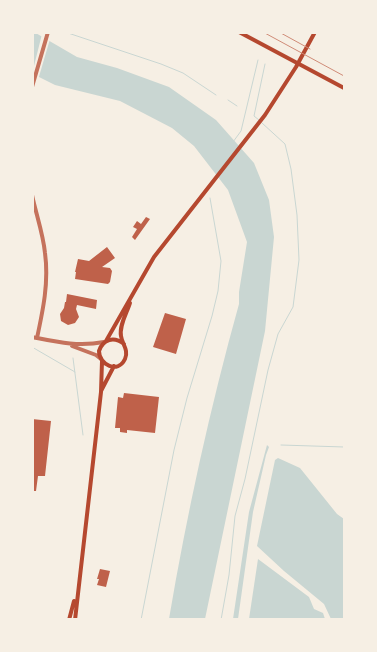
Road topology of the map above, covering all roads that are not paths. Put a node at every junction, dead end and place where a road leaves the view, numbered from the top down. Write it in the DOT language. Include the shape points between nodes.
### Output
graph roads {
  1 [pos="48,32"];
  2 [pos="239,32"];
  3 [pos="315,32"];
  4 [pos="33,85"];
  5 [pos="344,88"];
  6 [pos="32,195"];
  7 [pos="131,299"];
  8 [pos="35,338"];
  9 [pos="105,341"];
  10 [pos="124,344"];
  11 [pos="68,345"];
  12 [pos="101,360"];
  13 [pos="114,366"];
  14 [pos="101,392"];
  15 [pos="77,592"];
  16 [pos="69,620"];
  17 [pos="75,620"];
  1 -- 4 [label="street"];
  2 -- 5 [label="main road"];
  3 -- 7 [label="main road" via="265,115 154,257"];
  6 -- 8 [label="street" via="44,244 47,273 45,301"];
  7 -- 9 [label="main road"];
  7 -- 10 [label="main road" via="122,323"];
  8 -- 11 [label="street"];
  9 -- 10 [label="main road" via="117,340"];
  9 -- 11 [label="street"];
  9 -- 12 [label="main road" via="99,351"];
  10 -- 13 [label="main road" via="127,351 125,359"];
  11 -- 12 [label="street"];
  12 -- 13 [label="main road"];
  12 -- 14 [label="main road"];
  13 -- 14 [label="main road"];
  14 -- 15 [label="main road"];
  15 -- 16 [label="main road"];
  15 -- 17 [label="main road"];
}
